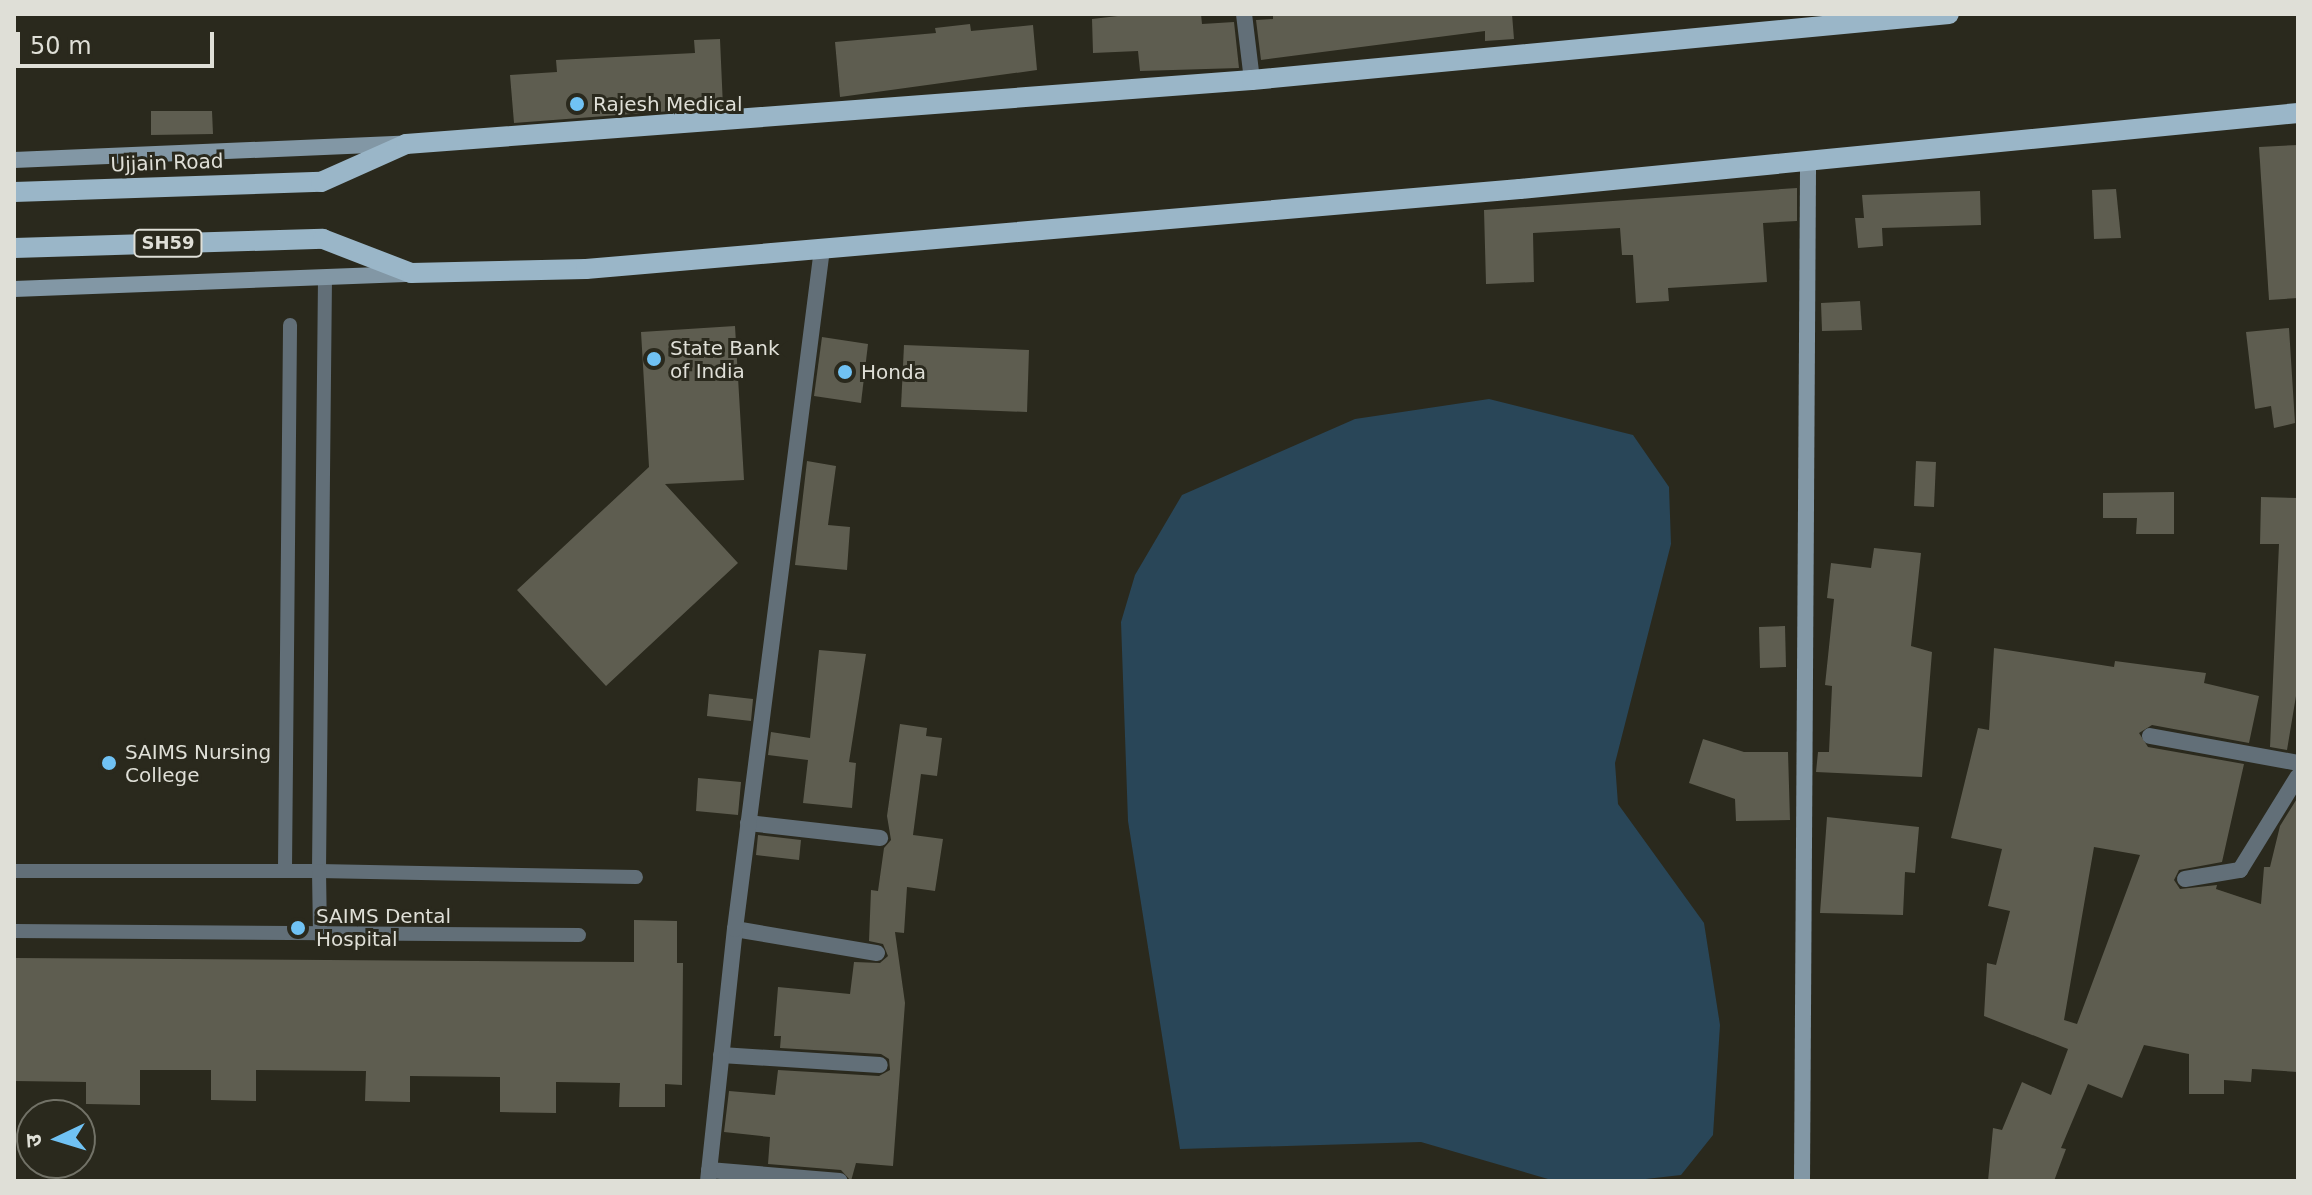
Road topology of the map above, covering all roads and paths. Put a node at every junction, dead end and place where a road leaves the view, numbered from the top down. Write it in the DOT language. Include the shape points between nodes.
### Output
graph roads {
  1 [pos="1244,14"];
  2 [pos="1949,14"];
  3 [pos="1861,18"];
  4 [pos="1252,80"];
  5 [pos="2298,113"];
  6 [pos="406,144"];
  7 [pos="14,160"];
  8 [pos="1808,161"];
  9 [pos="14,192"];
  10 [pos="14,248"];
  11 [pos="822,249"];
  12 [pos="411,273"];
  13 [pos="325,278"];
  14 [pos="14,289"];
  15 [pos="290,325"];
  16 [pos="2150,736"];
  17 [pos="2298,763"];
  18 [pos="2298,776"];
  19 [pos="748,823"];
  20 [pos="880,838"];
  21 [pos="285,869"];
  22 [pos="14,871"];
  23 [pos="319,871"];
  24 [pos="636,877"];
  25 [pos="2185,879"];
  26 [pos="735,929"];
  27 [pos="14,931"];
  28 [pos="579,935"];
  29 [pos="320,936"];
  30 [pos="877,953"];
  31 [pos="721,1055"];
  32 [pos="880,1065"];
  33 [pos="709,1175"];
  34 [pos="840,1181"];
  35 [pos="1802,1181"];
  1 -- 4 [label="street"];
  2 -- 3 [label="main road"];
  3 -- 4 [label="main road"];
  4 -- 6 [label="main road"];
  5 -- 8 [label="main road"];
  6 -- 7 [label="street"];
  6 -- 9 [label="main road, Ujjain Road" via="321,182"];
  8 -- 11 [label="main road"];
  8 -- 35 [label="street"];
  10 -- 12 [label="main road, SH59" via="323,239"];
  11 -- 12 [label="main road" via="586,269"];
  11 -- 19 [label="street"];
  12 -- 13 [label="street"];
  13 -- 14 [label="street"];
  13 -- 23 [label="lane"];
  15 -- 21 [label="lane"];
  16 -- 17 [label="street"];
  18 -- 25 [label="street" via="2240,870"];
  19 -- 20 [label="street"];
  19 -- 26 [label="street"];
  21 -- 22 [label="lane"];
  21 -- 23 [label="lane"];
  23 -- 24 [label="lane"];
  23 -- 29 [label="lane"];
  26 -- 30 [label="street"];
  26 -- 31 [label="street"];
  27 -- 29 [label="lane"];
  28 -- 29 [label="lane"];
  31 -- 32 [label="street"];
  31 -- 33 [label="street"];
  33 -- 34 [label="street"];
}
